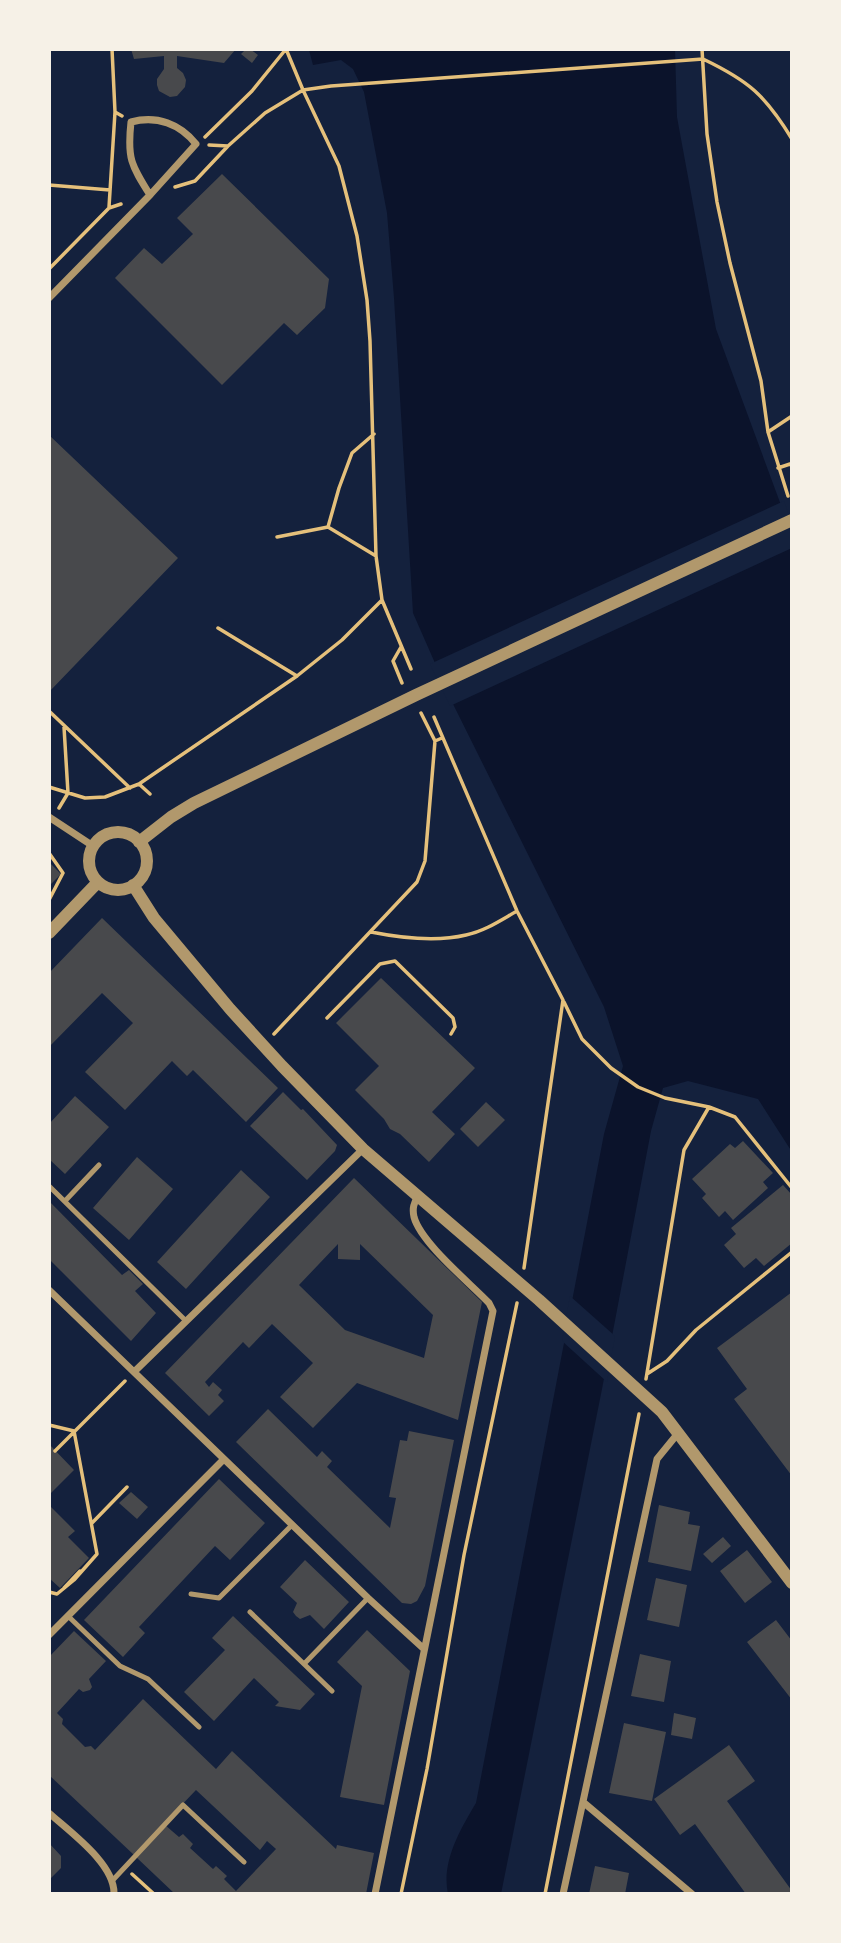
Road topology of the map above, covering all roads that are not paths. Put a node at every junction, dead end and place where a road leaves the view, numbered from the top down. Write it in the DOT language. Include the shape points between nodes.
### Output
graph roads {
  1 [pos="150,195"];
  2 [pos="49,299"];
  3 [pos="792,520"];
  4 [pos="49,817"];
  5 [pos="139,842"];
  6 [pos="93,846"];
  7 [pos="98,882"];
  8 [pos="133,885"];
  9 [pos="49,933"];
  10 [pos="363,1149"];
  11 [pos="99,1165"];
  12 [pos="49,1186"];
  13 [pos="418,1196"];
  14 [pos="65,1202"];
  15 [pos="49,1290"];
  16 [pos="186,1321"];
  17 [pos="134,1372"];
  18 [pos="679,1432"];
  19 [pos="223,1460"];
  20 [pos="292,1525"];
  21 [pos="792,1583"];
  22 [pos="191,1594"];
  23 [pos="368,1598"];
  24 [pos="250,1612"];
  25 [pos="68,1616"];
  26 [pos="49,1635"];
  27 [pos="424,1649"];
  28 [pos="304,1664"];
  29 [pos="332,1691"];
  30 [pos="199,1727"];
  31 [pos="583,1802"];
  32 [pos="49,1813"];
  33 [pos="244,1862"];
  34 [pos="112,1881"];
  35 [pos="114,1894"];
  36 [pos="375,1894"];
  37 [pos="563,1894"];
  38 [pos="692,1894"];
  1 -- 1 [label="street" via="197,144 177,126 141,120 131,122 128,149"];
  1 -- 2 [label="street"];
  3 -- 5 [label="street" via="194,803"];
  4 -- 6 [label="street"];
  5 -- 6 [label="street" via="116,832 102,836"];
  5 -- 8 [label="street" via="146,866"];
  6 -- 7 [label="street" via="89,866"];
  7 -- 8 [label="street" via="112,889"];
  7 -- 9 [label="street"];
  8 -- 10 [label="street" via="154,918 262,1046"];
  10 -- 13 [label="street"];
  10 -- 16 [label="street"];
  11 -- 14 [label="lane"];
  12 -- 14 [label="lane"];
  13 -- 18 [label="street" via="540,1300"];
  13 -- 27 [label="street" via="413,1206 421,1232 494,1311"];
  14 -- 16 [label="lane"];
  15 -- 17 [label="street"];
  16 -- 17 [label="street"];
  17 -- 19 [label="street"];
  18 -- 21 [label="street"];
  18 -- 31 [label="street" via="657,1459"];
  19 -- 20 [label="street"];
  19 -- 25 [label="street"];
  20 -- 22 [label="lane" via="219,1598"];
  20 -- 23 [label="street"];
  23 -- 27 [label="street"];
  23 -- 28 [label="lane"];
  24 -- 28 [label="lane"];
  25 -- 26 [label="street"];
  25 -- 30 [label="lane" via="120,1667 148,1679"];
  27 -- 36 [label="street"];
  28 -- 29 [label="lane"];
  31 -- 37 [label="street"];
  31 -- 38 [label="street"];
  32 -- 34 [label="street" via="99,1861"];
  33 -- 34 [label="lane" via="183,1805"];
  34 -- 35 [label="street"];
}
